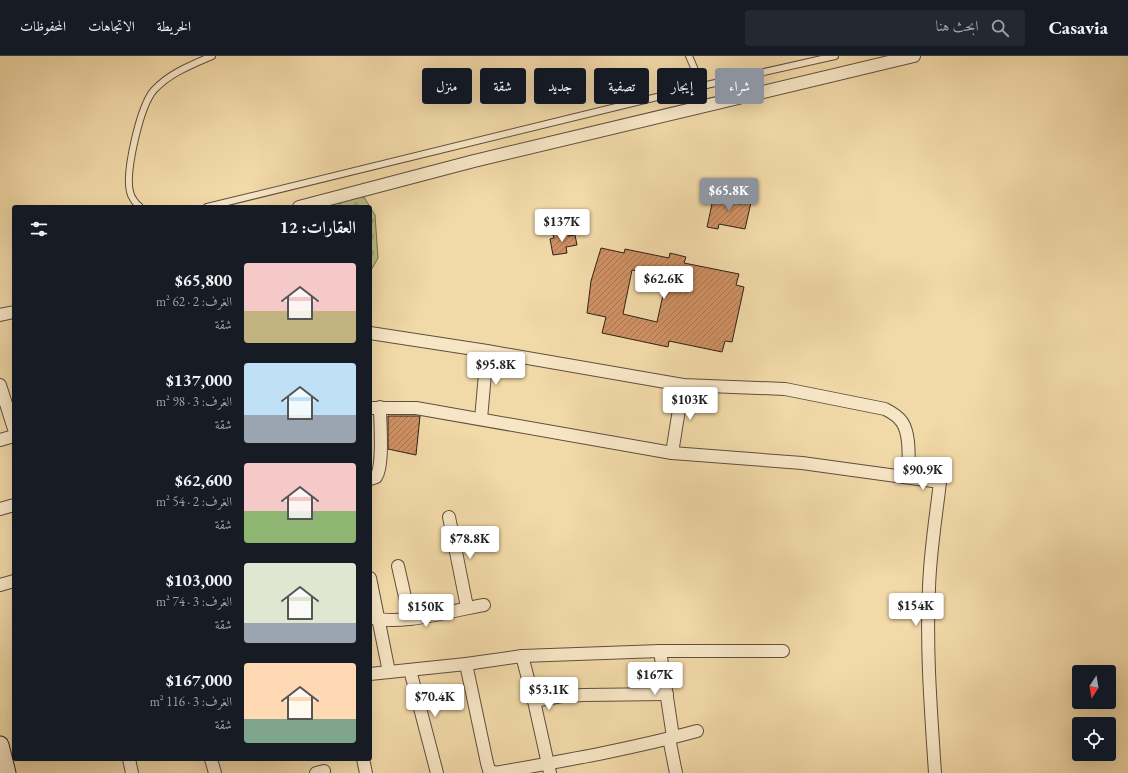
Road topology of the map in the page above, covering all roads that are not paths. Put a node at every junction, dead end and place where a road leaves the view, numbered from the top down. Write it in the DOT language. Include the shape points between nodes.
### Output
graph roads {
  1 [pos="212,56"];
  2 [pos="689,56"];
  3 [pos="835,56"];
  4 [pos="914,56"];
  5 [pos="694,68"];
  6 [pos="707,85"];
  7 [pos="657,97"];
  8 [pos="138,205"];
  9 [pos="216,205"];
  10 [pos="308,205"];
  11 [pos="12,312"];
  12 [pos="0,315"];
  13 [pos="372,333"];
  14 [pos="487,351"];
  15 [pos="0,385"];
  16 [pos="683,385"];
  17 [pos="375,407"];
  18 [pos="481,420"];
  19 [pos="12,423"];
  20 [pos="12,437"];
  21 [pos="0,440"];
  22 [pos="672,453"];
  23 [pos="909,477"];
  24 [pos="372,478"];
  25 [pos="12,506"];
  26 [pos="0,509"];
  27 [pos="449,517"];
  28 [pos="398,566"];
  29 [pos="12,582"];
  30 [pos="0,585"];
  31 [pos="372,594"];
  32 [pos="484,604"];
  33 [pos="468,607"];
  34 [pos="375,618"];
  35 [pos="410,619"];
  36 [pos="660,651"];
  37 [pos="783,651"];
  38 [pos="522,656"];
  39 [pos="466,664"];
  40 [pos="410,670"];
  41 [pos="389,672"];
  42 [pos="372,674"];
  43 [pos="667,694"];
  44 [pos="534,701"];
  45 [pos="697,731"];
  46 [pos="671,738"];
  47 [pos="6,751"];
  48 [pos="129,761"];
  49 [pos="212,761"];
  50 [pos="363,761"];
  51 [pos="549,768"];
  52 [pos="7,773"];
  53 [pos="132,773"];
  54 [pos="215,773"];
  55 [pos="366,773"];
  56 [pos="437,773"];
  57 [pos="676,773"];
  58 [pos="935,773"];
  1 -- 8 [label="lane" via="164,80 153,91 145,105 139,119 129,178 130,192"];
  2 -- 5 [label="lane"];
  3 -- 6 [label="lane"];
  4 -- 10 [label="street" via="474,161"];
  7 -- 9 [label="lane"];
  11 -- 12 [label="street"];
  13 -- 14 [label="street"];
  14 -- 16 [label="street"];
  14 -- 18 [label="street"];
  15 -- 19 [label="street"];
  16 -- 22 [label="street"];
  16 -- 23 [label="street" via="785,389 885,409 895,414 907,434"];
  17 -- 18 [label="street" via="416,408"];
  17 -- 24 [label="street" via="381,446 379,472"];
  18 -- 22 [label="street"];
  20 -- 21 [label="street"];
  22 -- 23 [label="street" via="802,463"];
  23 -- 58 [label="street" via="940,482 929,586 928,627"];
  25 -- 26 [label="street"];
  27 -- 33 [label="street"];
  28 -- 35 [label="street"];
  29 -- 30 [label="street"];
  31 -- 34 [label="street"];
  32 -- 33 [label="street"];
  33 -- 35 [label="street"];
  34 -- 35 [label="street"];
  34 -- 41 [label="street"];
  36 -- 37 [label="street"];
  36 -- 38 [label="street"];
  36 -- 43 [label="street"];
  38 -- 39 [label="street"];
  38 -- 44 [label="street"];
  39 -- 40 [label="street"];
  39 -- 51 [label="street" via="490,770 495,773"];
  40 -- 41 [label="street"];
  40 -- 56 [label="street"];
  41 -- 42 [label="street"];
  43 -- 44 [label="street" via="562,696"];
  43 -- 46 [label="street"];
  44 -- 51 [label="street"];
  45 -- 46 [label="street"];
  46 -- 51 [label="street"];
  46 -- 57 [label="street"];
  47 -- 52 [label="street"];
  48 -- 53 [label="street"];
  49 -- 54 [label="street"];
  50 -- 55 [label="street"];
}
